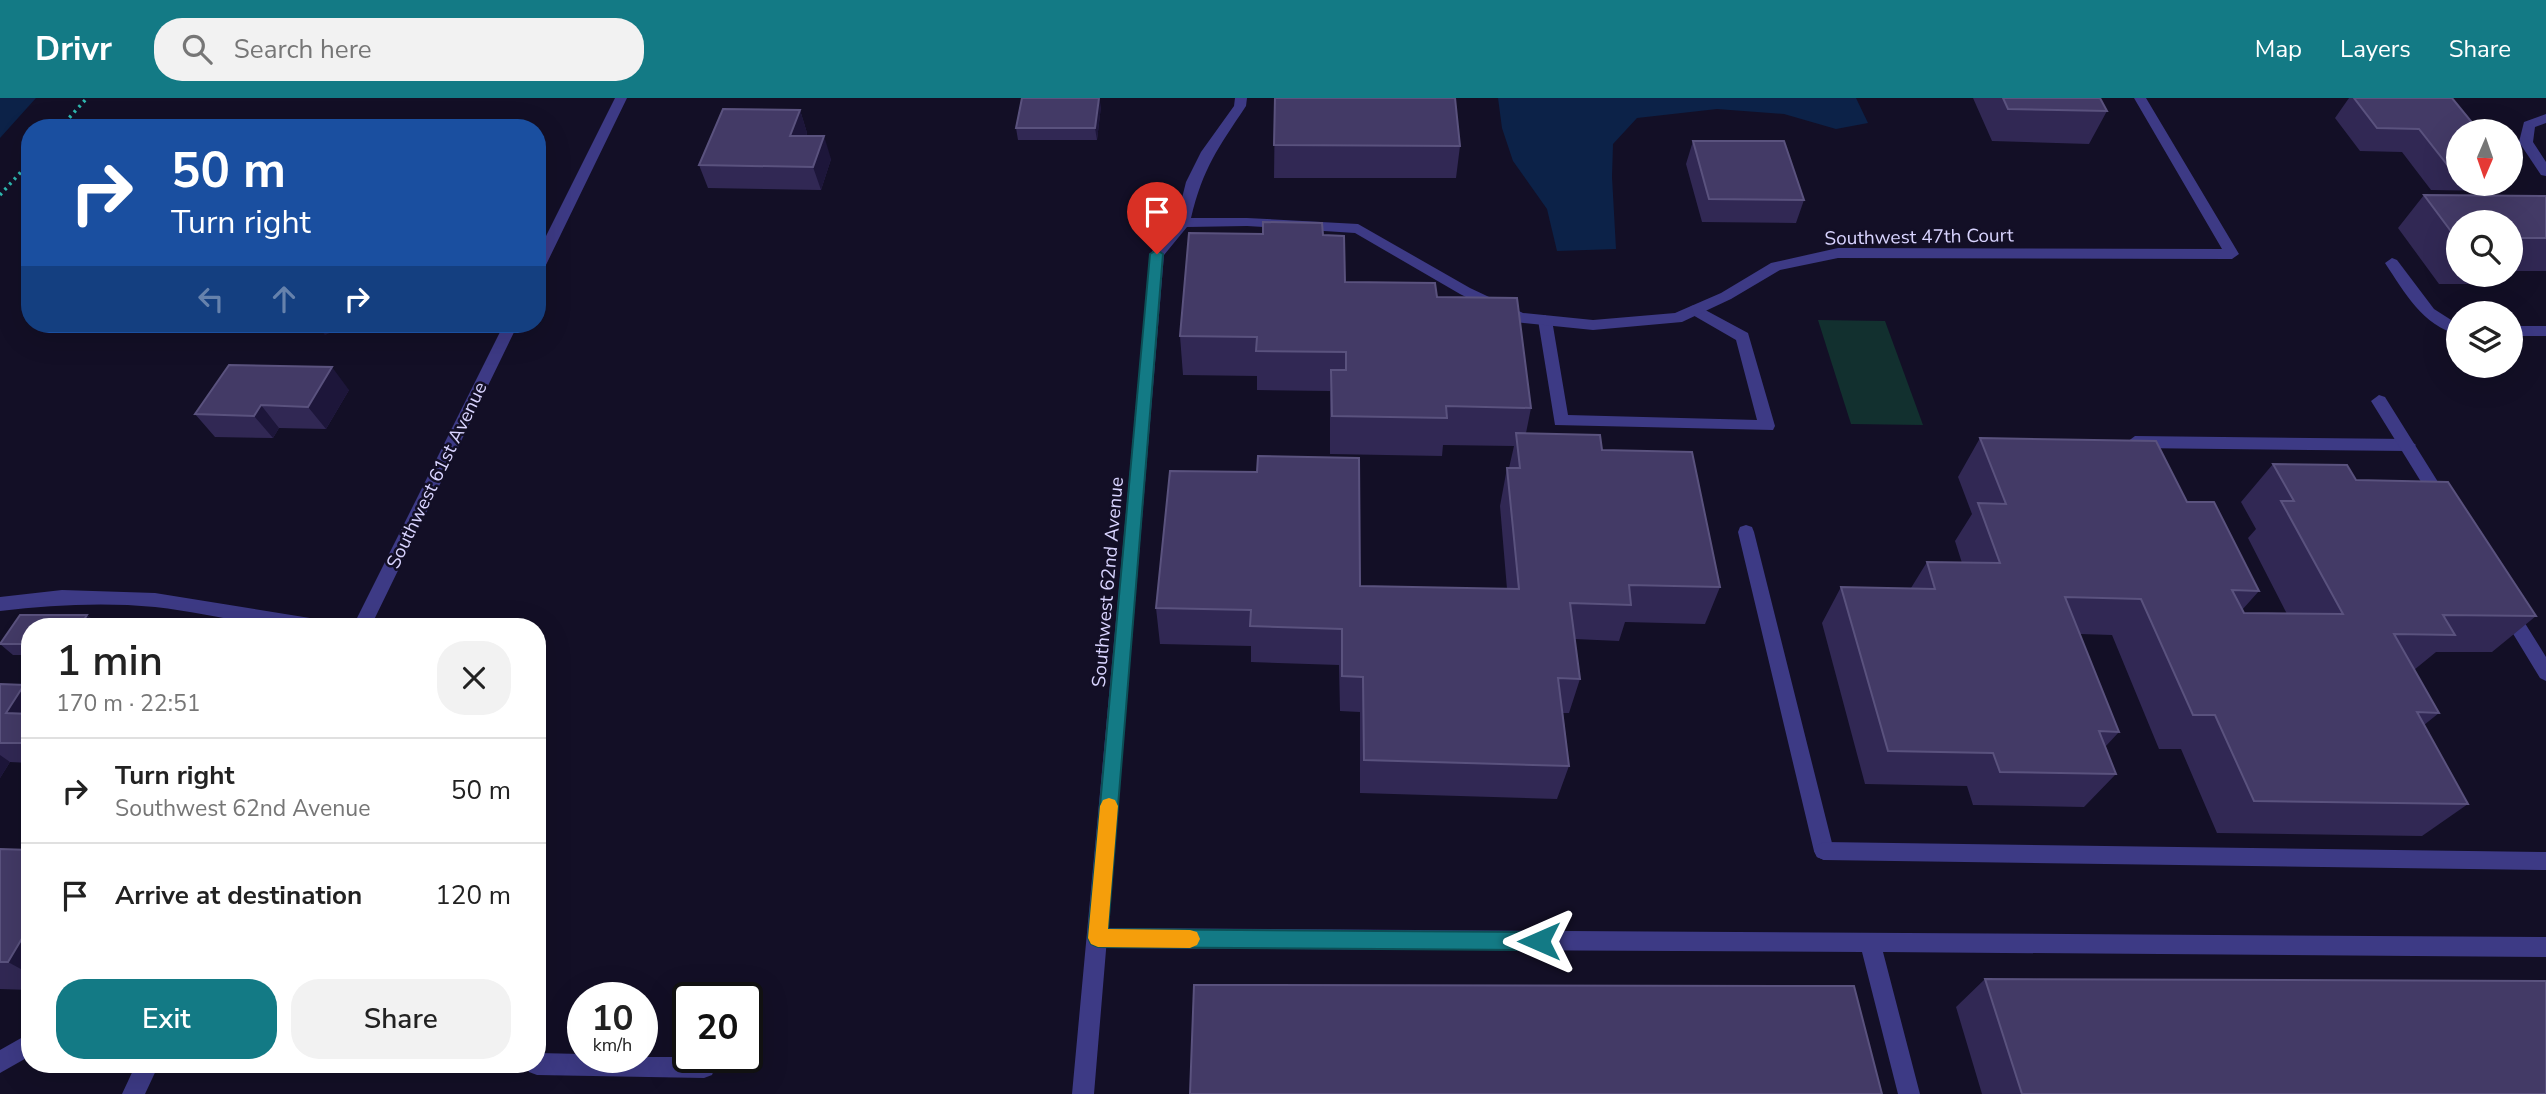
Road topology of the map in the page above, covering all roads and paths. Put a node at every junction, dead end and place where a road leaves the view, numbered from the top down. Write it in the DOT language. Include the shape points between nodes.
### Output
graph roads {
  1 [pos="87,98"];
  2 [pos="621,98"];
  3 [pos="1241,98"];
  4 [pos="2140,98"];
  5 [pos="2546,118"];
  6 [pos="68,119"];
  7 [pos="21,172"];
  8 [pos="2546,172"];
  9 [pos="0,195"];
  10 [pos="1183,223"];
  11 [pos="546,251"];
  12 [pos="2392,263"];
  13 [pos="1696,310"];
  14 [pos="1545,320"];
  15 [pos="2446,325"];
  16 [pos="2523,331"];
  17 [pos="2546,331"];
  18 [pos="506,333"];
  19 [pos="2379,401"];
  20 [pos="2118,441"];
  21 [pos="2408,446"];
  22 [pos="2449,514"];
  23 [pos="1746,532"];
  24 [pos="2498,594"];
  25 [pos="0,604"];
  26 [pos="266,618"];
  27 [pos="366,618"];
  28 [pos="2546,673"];
  29 [pos="2546,861"];
  30 [pos="1098,938"];
  31 [pos="1870,942"];
  32 [pos="2546,947"];
  33 [pos="21,1049"];
  34 [pos="0,1062"];
  35 [pos="546,1064"];
  36 [pos="672,1066"];
  37 [pos="144,1073"];
  38 [pos="133,1094"];
  39 [pos="1083,1094"];
  40 [pos="1909,1094"];
  1 -- 6 [label="path"];
  2 -- 11 [label="street"];
  3 -- 10 [label="street, Southwest 62nd Avenue" via="1193,182"];
  4 -- 13 [label="street, Southwest 47th Court" via="2232,254 1838,253 1776,266"];
  5 -- 8 [label="street" via="2529,125 2526,142"];
  7 -- 9 [label="path"];
  10 -- 14 [label="street, Southwest 47th Court" via="1358,229 1520,318"];
  10 -- 30 [label="street, Southwest 62nd Avenue" via="1157,254"];
  12 -- 15 [label="street" via="2435,320"];
  13 -- 14 [label="street, Southwest 47th Court" via="1677,318 1593,325"];
  13 -- 14 [label="street" via="1743,337 1767,426 1561,421"];
  16 -- 17 [label="street"];
  18 -- 27 [label="street, Southwest 61st Avenue"];
  19 -- 21 [label="street"];
  20 -- 21 [label="street"];
  21 -- 22 [label="street"];
  23 -- 29 [label="street" via="1824,851"];
  24 -- 28 [label="street"];
  25 -- 26 [label="street" via="62,597 155,600"];
  30 -- 31 [label="street"];
  30 -- 39 [label="street, Southwest 62nd Avenue"];
  31 -- 32 [label="street"];
  31 -- 40 [label="street"];
  33 -- 34 [label="street"];
  35 -- 36 [label="street"];
  37 -- 38 [label="street"];
}
